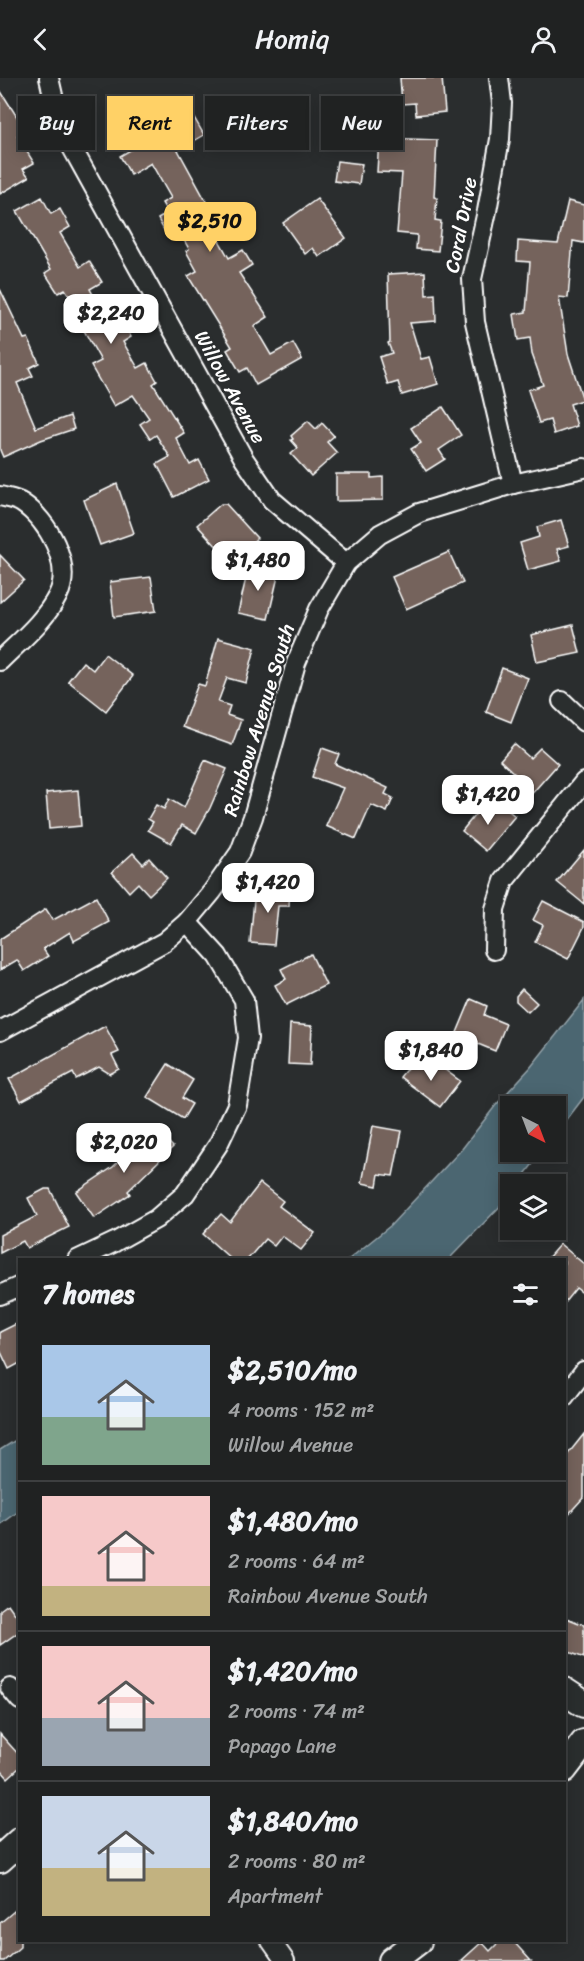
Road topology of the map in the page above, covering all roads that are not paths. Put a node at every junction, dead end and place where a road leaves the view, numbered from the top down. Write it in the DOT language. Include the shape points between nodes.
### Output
graph roads {
  1 [pos="49,78"];
  2 [pos="499,78"];
  3 [pos="584,468"];
  4 [pos="513,484"];
  5 [pos="0,496"];
  6 [pos="346,563"];
  7 [pos="0,661"];
  8 [pos="562,701"];
  9 [pos="584,722"];
  10 [pos="584,782"];
  11 [pos="187,922"];
  12 [pos="494,950"];
  13 [pos="0,1031"];
  14 [pos="81,1258"];
  15 [pos="18,1287"];
  16 [pos="0,1295"];
  17 [pos="584,1371"];
  18 [pos="566,1394"];
  19 [pos="566,1693"];
  20 [pos="584,1704"];
  21 [pos="584,1743"];
  22 [pos="566,1766"];
  23 [pos="18,1843"];
  24 [pos="0,1859"];
  25 [pos="272,1942"];
  26 [pos="417,1942"];
  27 [pos="285,1961"];
  28 [pos="392,1961"];
  1 -- 6 [label="street, Willow Avenue" via="60,126 244,459 272,500"];
  2 -- 4 [label="street, Coral Drive" via="500,139 472,279 475,322"];
  3 -- 4 [label="street, Rainbow Avenue South"];
  4 -- 6 [label="street, Rainbow Avenue South" via="419,513 380,534"];
  5 -- 7 [label="street" via="21,502 43,522 56,545 63,576 58,594 42,618"];
  6 -- 11 [label="street, Rainbow Avenue South" via="319,609 296,663 254,818 240,852"];
  8 -- 9 [label="street"];
  10 -- 12 [label="street" via="504,881 495,909"];
  11 -- 13 [label="street, Rainbow Avenue South" via="164,942"];
  11 -- 14 [label="street" via="218,956 244,1000 248,1038 237,1105 219,1146 185,1194 156,1219"];
  15 -- 16 [label="street"];
  17 -- 18 [label="street"];
  19 -- 20 [label="street"];
  21 -- 22 [label="street"];
  23 -- 24 [label="street"];
  25 -- 27 [label="street"];
  26 -- 28 [label="street"];
}
